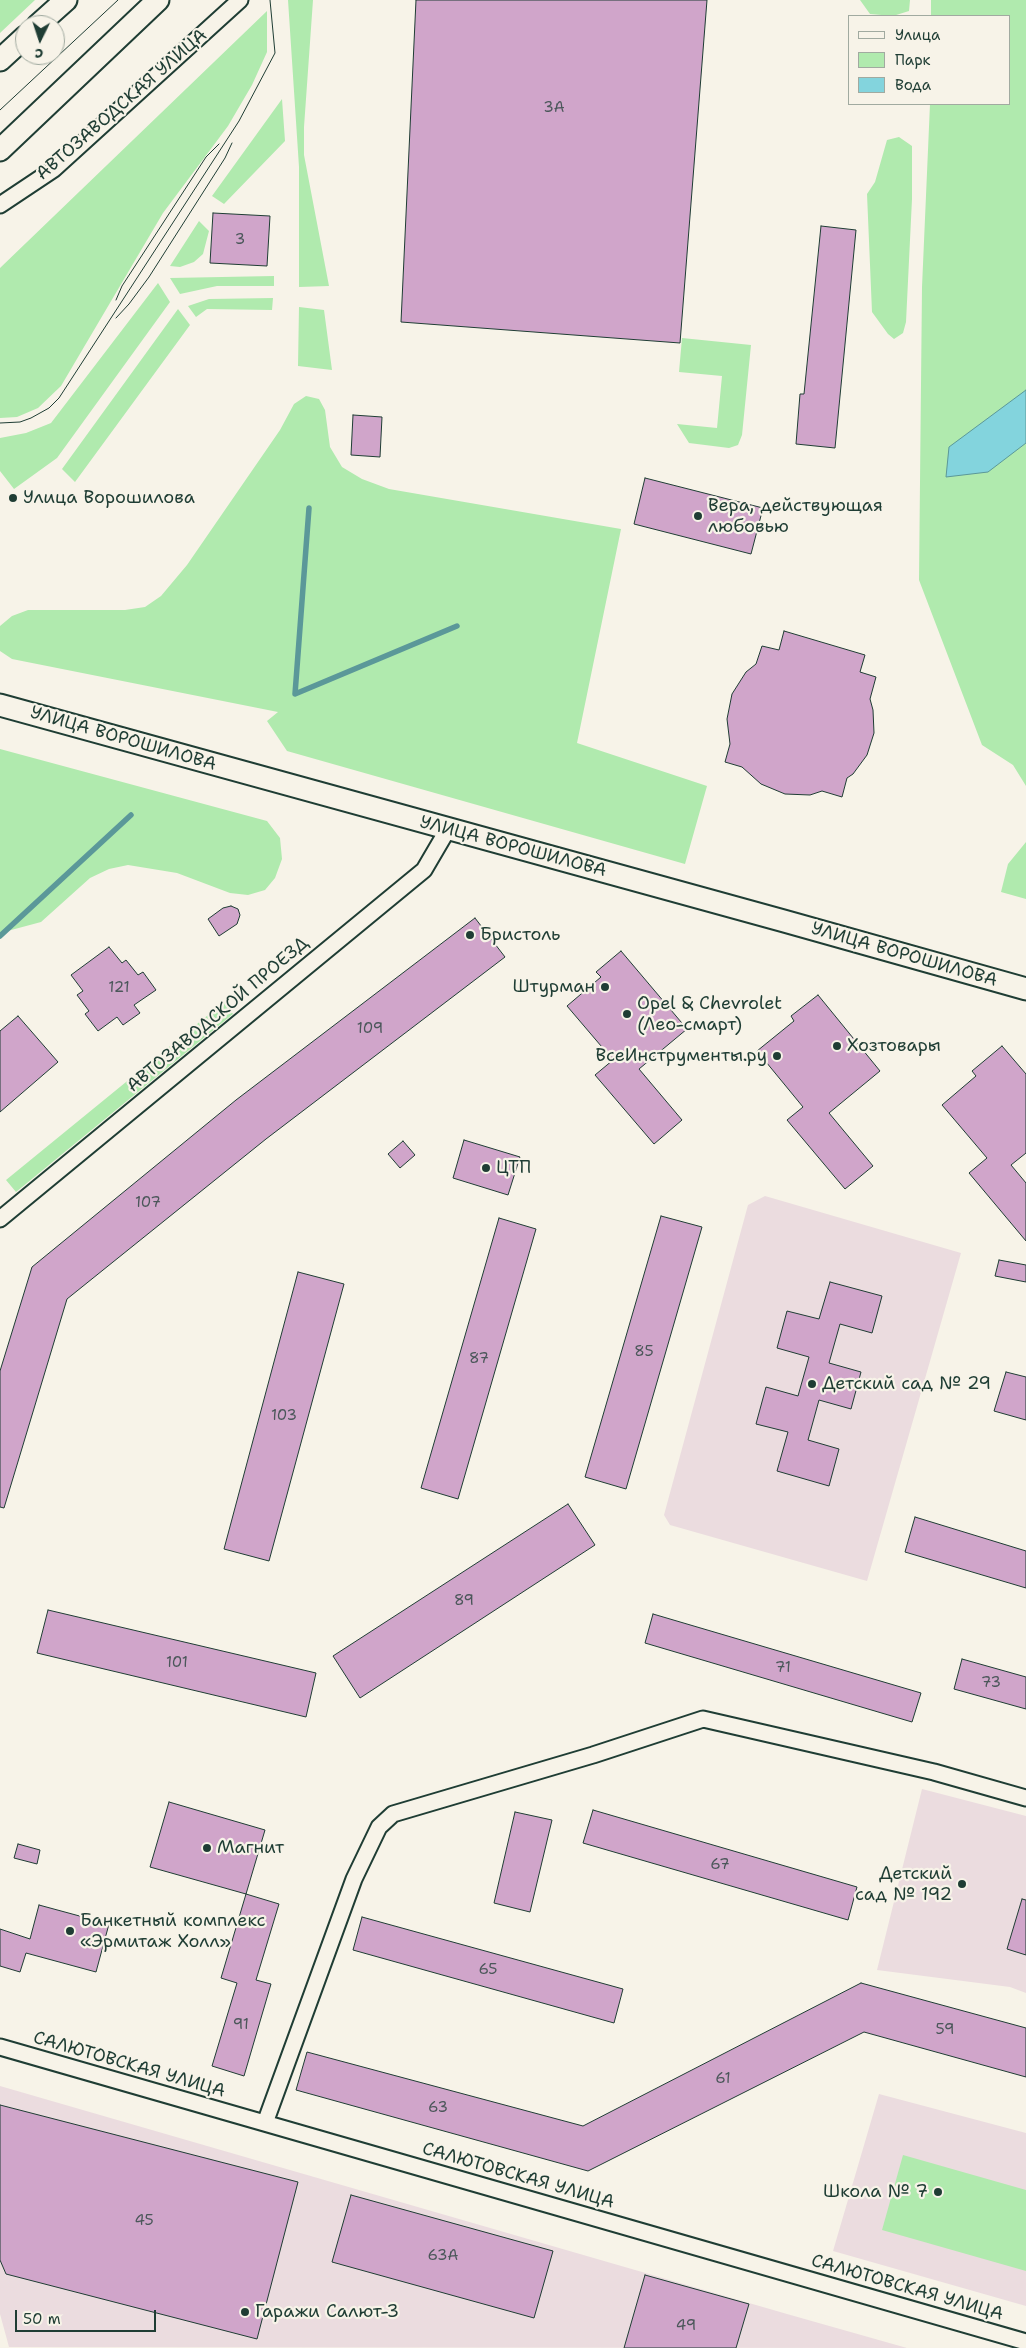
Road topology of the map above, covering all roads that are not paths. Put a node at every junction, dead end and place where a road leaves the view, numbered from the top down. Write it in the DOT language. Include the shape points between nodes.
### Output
graph roads {
  1 [pos="66,0"];
  2 [pos="158,0"];
  3 [pos="240,0"];
  4 [pos="49,15"];
  5 [pos="15,46"];
  6 [pos="0,60"];
  7 [pos="0,150"];
  8 [pos="0,205"];
  9 [pos="0,705"];
  10 [pos="448,829"];
  11 [pos="1026,989"];
  12 [pos="0,1219"];
  13 [pos="1026,1798"];
  14 [pos="0,2047"];
  15 [pos="265,2123"];
  16 [pos="1026,2342"];
  1 -- 4 [label="main road"];
  2 -- 7 [label="main road"];
  3 -- 8 [label="street, АВТОЗАВОДСКАЯ УЛИЦА" via="54,169"];
  5 -- 6 [label="main road"];
  9 -- 10 [label="main road, УЛИЦА ВОРОШИЛОВА"];
  10 -- 11 [label="main road, УЛИЦА ВОРОШИЛОВА"];
  10 -- 12 [label="street, АВТОЗАВОДСКОЙ ПРОЕЗД" via="424,870"];
  13 -- 15 [label="street" via="934,1772 703,1719 393,1814 379,1827 354,1879"];
  14 -- 15 [label="street, САЛЮТОВСКАЯ УЛИЦА"];
  15 -- 16 [label="street, САЛЮТОВСКАЯ УЛИЦА"];
}
